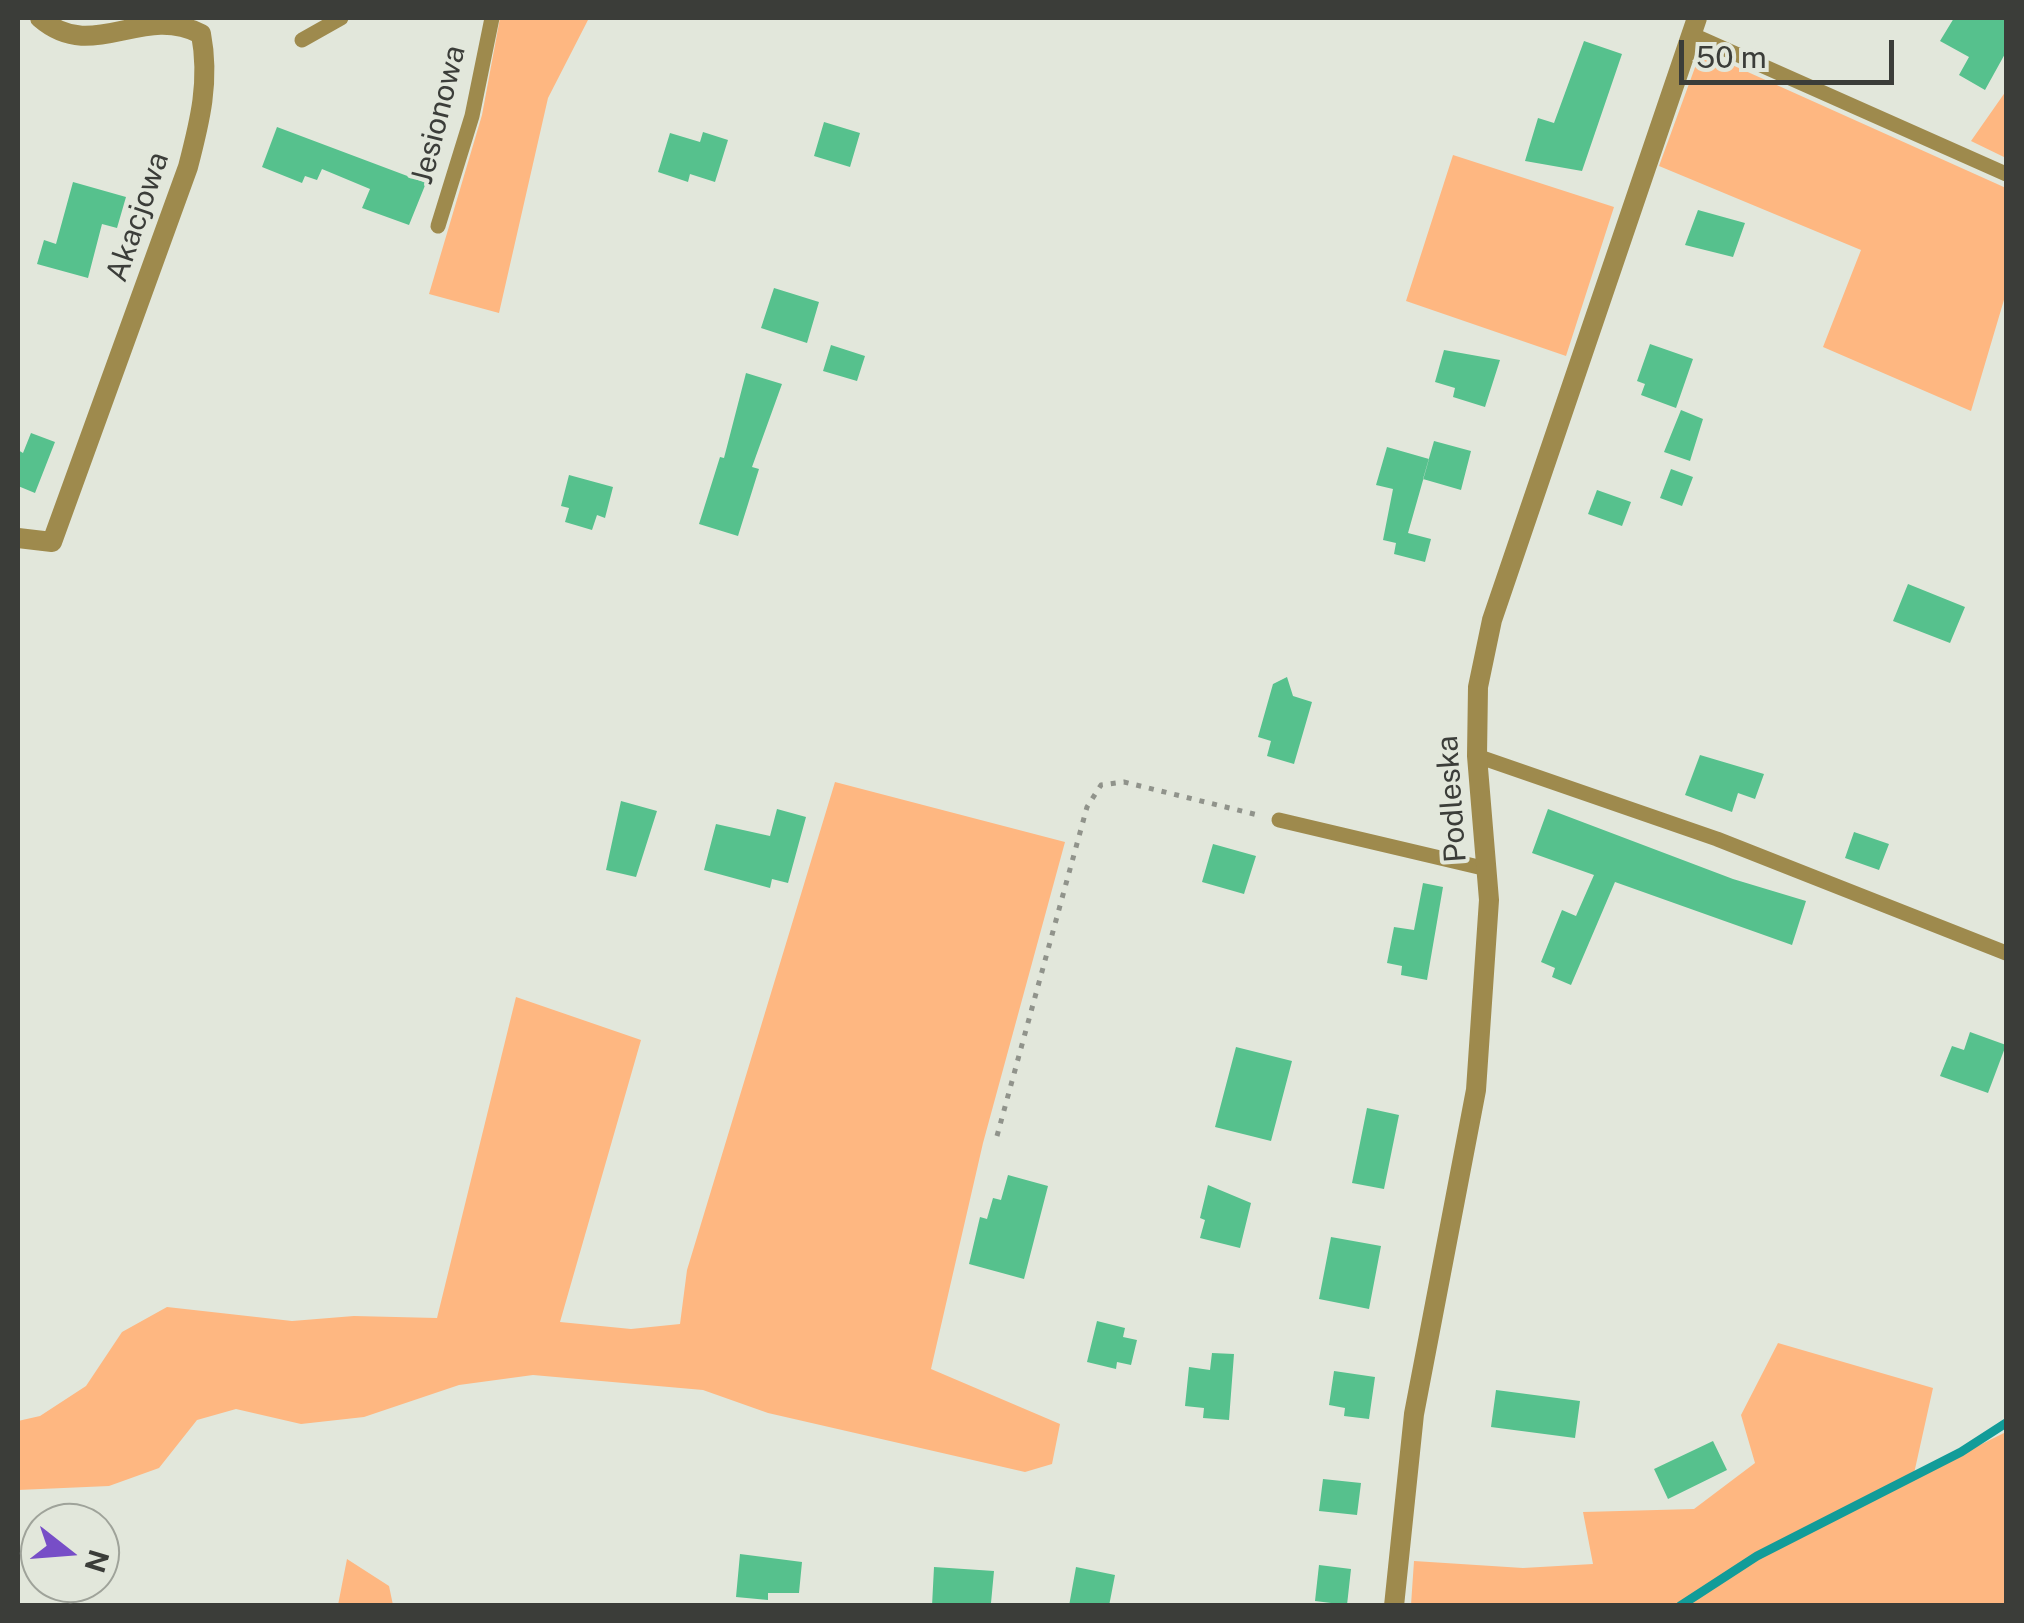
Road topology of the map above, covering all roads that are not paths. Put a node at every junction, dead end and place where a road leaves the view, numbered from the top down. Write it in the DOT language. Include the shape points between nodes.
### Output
graph roads {
  1 [pos="40,18"];
  2 [pos="341,18"];
  3 [pos="492,18"];
  4 [pos="1694,26"];
  5 [pos="302,40"];
  6 [pos="2006,174"];
  7 [pos="438,226"];
  8 [pos="18,538"];
  9 [pos="1478,756"];
  10 [pos="1280,820"];
  11 [pos="1487,870"];
  12 [pos="2006,953"];
  13 [pos="1394,1606"];
  1 -- 8 [label="street, Akacjowa" via="71,37 181,23 200,34 204,110 52,542"];
  2 -- 5 [label="lane"];
  3 -- 7 [label="lane, Jesionowa" via="472,116"];
  4 -- 6 [label="lane"];
  4 -- 9 [label="street, Podleska" via="1492,620 1478,687"];
  9 -- 11 [label="street, Podleska"];
  9 -- 12 [label="lane" via="1717,839"];
  10 -- 11 [label="lane"];
  11 -- 13 [label="street, Podleska" via="1476,1090 1414,1414"];
}
